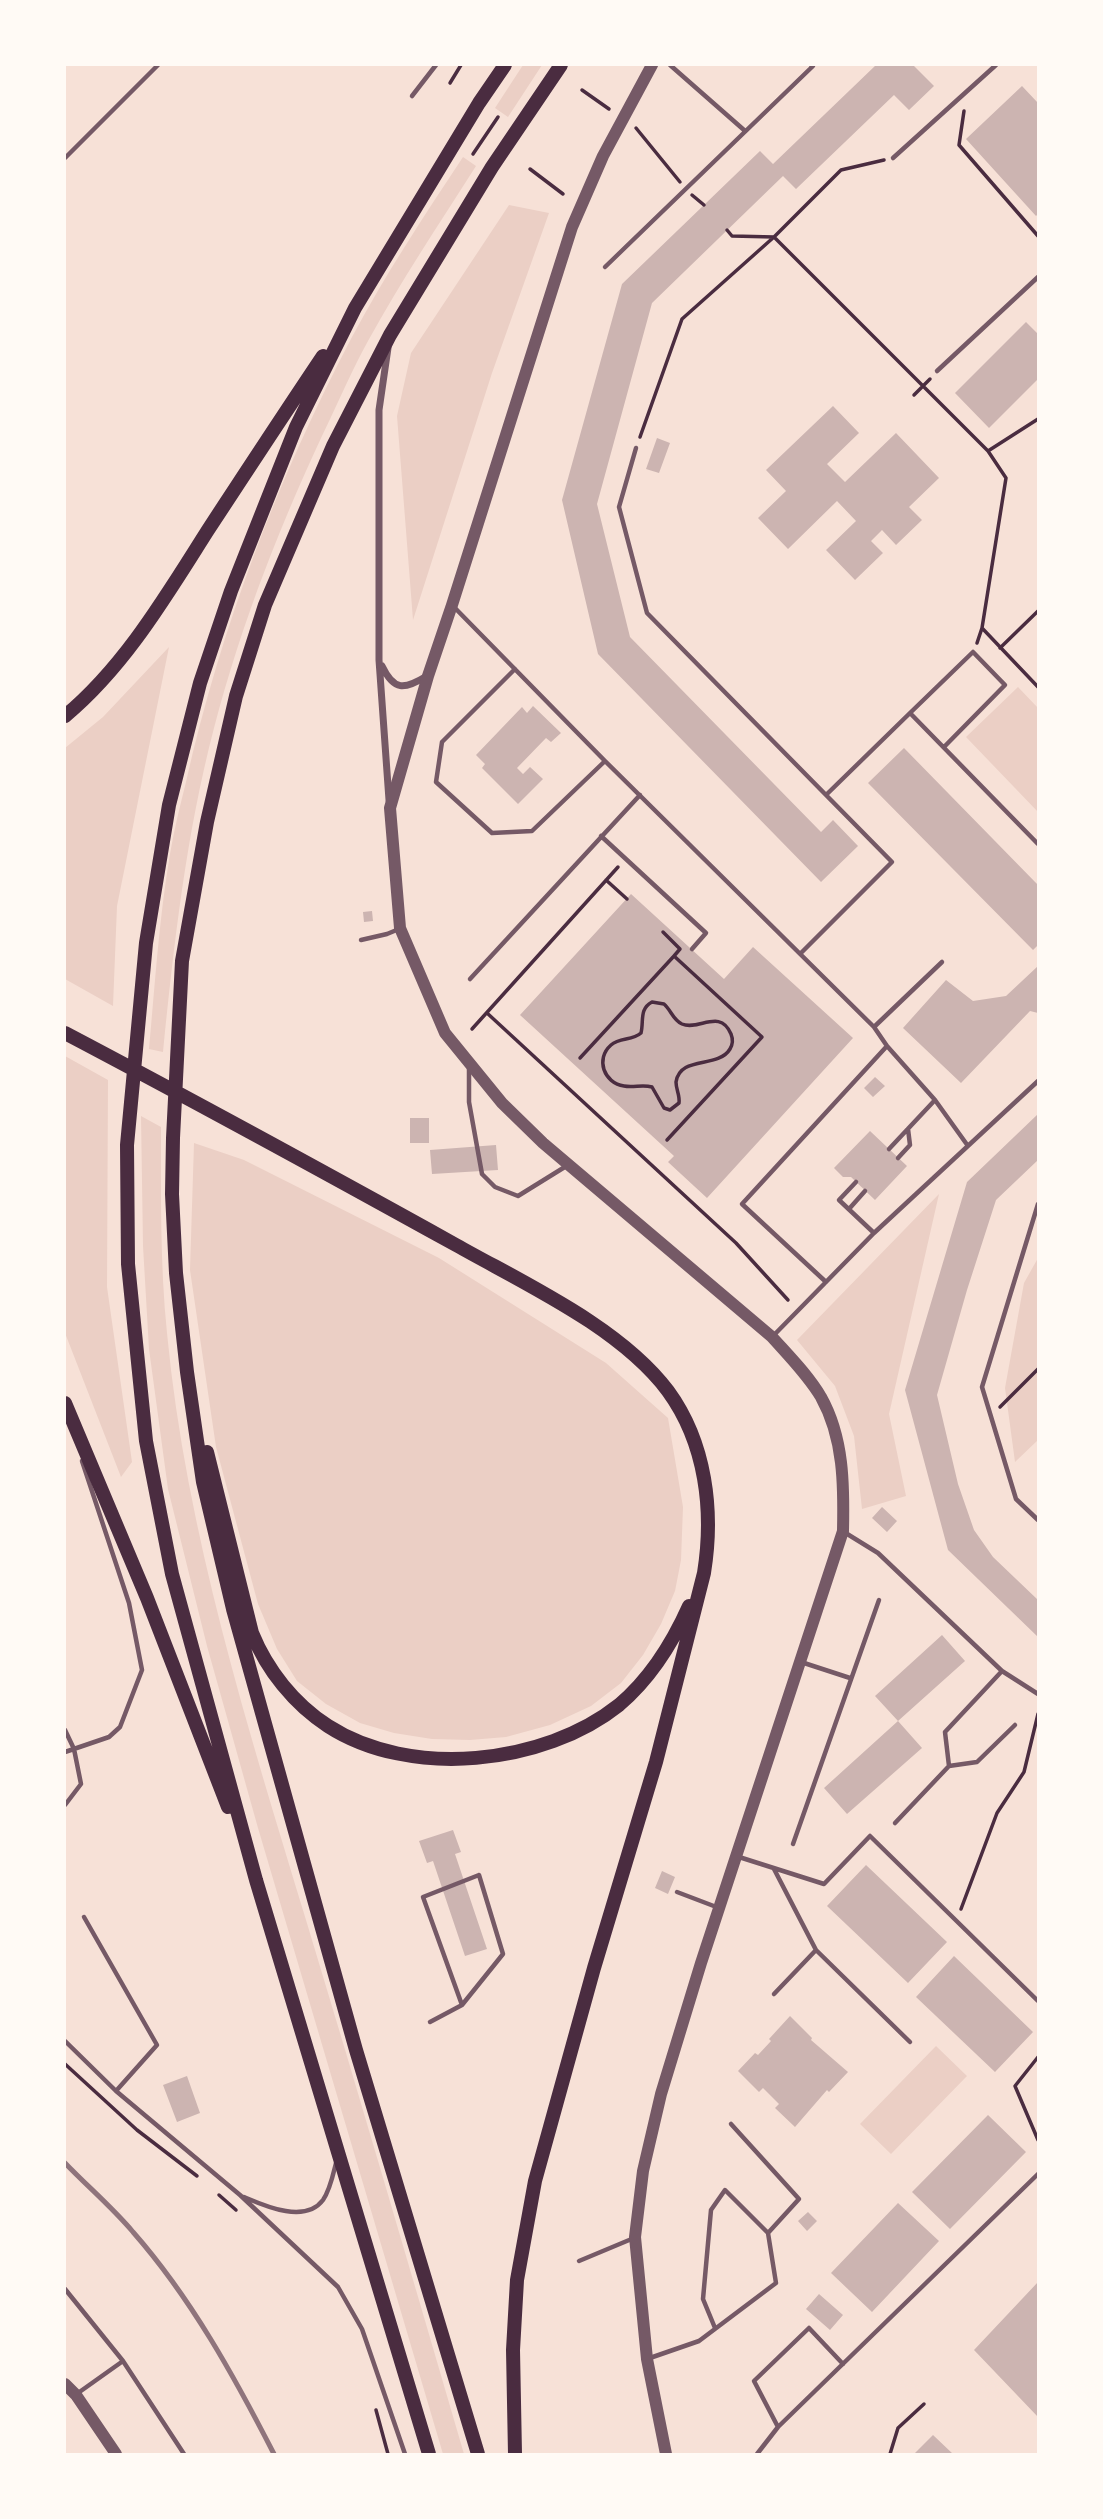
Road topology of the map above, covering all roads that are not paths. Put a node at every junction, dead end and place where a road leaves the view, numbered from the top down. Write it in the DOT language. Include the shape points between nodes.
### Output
graph roads {
  1 [pos="158,65"];
  2 [pos="436,65"];
  3 [pos="505,65"];
  4 [pos="561,65"];
  5 [pos="652,65"];
  6 [pos="670,65"];
  7 [pos="811,65"];
  8 [pos="996,65"];
  9 [pos="412,96"];
  10 [pos="744,130"];
  11 [pos="65,158"];
  12 [pos="893,158"];
  13 [pos="605,267"];
  14 [pos="1038,276"];
  15 [pos="355,308"];
  16 [pos="390,335"];
  17 [pos="937,371"];
  18 [pos="636,448"];
  19 [pos="452,605"];
  20 [pos="379,660"];
  21 [pos="515,669"];
  22 [pos="428,676"];
  23 [pos="910,713"];
  24 [pos="65,716"];
  25 [pos="944,747"];
  26 [pos="605,761"];
  27 [pos="826,794"];
  28 [pos="640,795"];
  29 [pos="390,808"];
  30 [pos="601,836"];
  31 [pos="1038,844"];
  32 [pos="400,928"];
  33 [pos="361,940"];
  34 [pos="692,949"];
  35 [pos="801,953"];
  36 [pos="942,962"];
  37 [pos="470,979"];
  38 [pos="874,1027"];
  39 [pos="65,1032"];
  40 [pos="887,1046"];
  41 [pos="469,1065"];
  42 [pos="1038,1081"];
  43 [pos="935,1100"];
  44 [pos="908,1129"];
  45 [pos="968,1146"];
  46 [pos="889,1149"];
  47 [pos="898,1158"];
  48 [pos="568,1164"];
  49 [pos="856,1182"];
  50 [pos="865,1191"];
  51 [pos="1038,1204"];
  52 [pos="849,1209"];
  53 [pos="874,1233"];
  54 [pos="826,1282"];
  55 [pos="772,1337"];
  56 [pos="187,1371"];
  57 [pos="65,1402"];
  58 [pos="65,1410"];
  59 [pos="1038,1520"];
  60 [pos="843,1531"];
  61 [pos="704,1573"];
  62 [pos="879,1600"];
  63 [pos="800,1662"];
  64 [pos="1002,1671"];
  65 [pos="850,1678"];
  66 [pos="1038,1694"];
  67 [pos="1015,1726"];
  68 [pos="65,1730"];
  69 [pos="74,1749"];
  70 [pos="65,1752"];
  71 [pos="949,1766"];
  72 [pos="65,1805"];
  73 [pos="895,1823"];
  74 [pos="793,1844"];
  75 [pos="737,1857"];
  76 [pos="773,1868"];
  77 [pos="256,1880"];
  78 [pos="677,1892"];
  79 [pos="719,1909"];
  80 [pos="84,1917"];
  81 [pos="816,1950"];
  82 [pos="774,1994"];
  83 [pos="1038,2001"];
  84 [pos="462,2005"];
  85 [pos="430,2022"];
  86 [pos="65,2041"];
  87 [pos="909,2042"];
  88 [pos="116,2091"];
  89 [pos="731,2124"];
  90 [pos="338,2148"];
  91 [pos="1038,2174"];
  92 [pos="240,2195"];
  93 [pos="768,2233"];
  94 [pos="635,2237"];
  95 [pos="579,2261"];
  96 [pos="65,2289"];
  97 [pos="715,2328"];
  98 [pos="647,2359"];
  99 [pos="123,2361"];
  100 [pos="843,2364"];
  101 [pos="65,2384"];
  102 [pos="76,2396"];
  103 [pos="778,2427"];
  104 [pos="116,2454"];
  105 [pos="184,2454"];
  106 [pos="405,2454"];
  107 [pos="429,2454"];
  108 [pos="478,2454"];
  109 [pos="515,2454"];
  110 [pos="667,2454"];
  111 [pos="757,2454"];
  1 -- 11 [label="lane"];
  2 -- 9 [label="lane"];
  3 -- 15 [label="main road"];
  4 -- 16 [label="main road" via="492,167"];
  5 -- 19 [label="street" via="603,156 572,227"];
  6 -- 10 [label="lane"];
  7 -- 10 [label="lane"];
  8 -- 12 [label="lane"];
  10 -- 13 [label="lane"];
  14 -- 17 [label="lane"];
  15 -- 24 [label="main road" via="152,617 110,672"];
  15 -- 77 [label="main road" via="266,498 200,683 169,805 146,943 127,1145 128,1264 146,1441 172,1574"];
  16 -- 20 [label="street" via="379,410"];
  16 -- 56 [label="main road" via="333,446 265,605 236,696 212,797 183,961 173,1138 176,1273"];
  18 -- 27 [label="lane" via="619,508 647,612"];
  19 -- 21 [label="lane"];
  19 -- 22 [label="street"];
  20 -- 22 [label="street" via="389,681 399,687"];
  20 -- 29 [label="street"];
  21 -- 26 [label="lane"];
  21 -- 26 [label="lane" via="442,742 436,782 492,833 532,831"];
  22 -- 29 [label="street"];
  23 -- 25 [label="lane"];
  23 -- 25 [label="lane" via="973,652 1005,685"];
  23 -- 27 [label="lane"];
  25 -- 31 [label="lane"];
  26 -- 28 [label="lane"];
  27 -- 35 [label="lane" via="891,862"];
  28 -- 30 [label="lane"];
  28 -- 35 [label="lane"];
  29 -- 32 [label="street"];
  30 -- 34 [label="lane" via="706,933"];
  30 -- 37 [label="lane"];
  32 -- 33 [label="lane"];
  32 -- 41 [label="street" via="445,1033"];
  35 -- 38 [label="lane"];
  36 -- 38 [label="lane"];
  38 -- 40 [label="lane"];
  39 -- 61 [label="main road" via="297,1156 596,1326 649,1369 691,1427 704,1478 708,1546"];
  40 -- 43 [label="lane"];
  40 -- 54 [label="lane" via="742,1204"];
  41 -- 48 [label="street" via="502,1104"];
  41 -- 48 [label="lane" via="469,1102 482,1174 495,1187 518,1196"];
  42 -- 45 [label="lane"];
  43 -- 44 [label="lane"];
  43 -- 45 [label="lane"];
  44 -- 46 [label="lane"];
  44 -- 47 [label="lane" via="910,1145"];
  45 -- 53 [label="lane"];
  48 -- 55 [label="street"];
  49 -- 52 [label="lane" via="839,1200"];
  50 -- 52 [label="lane"];
  51 -- 59 [label="lane" via="982,1387 1016,1499"];
  52 -- 53 [label="lane"];
  53 -- 54 [label="lane"];
  54 -- 55 [label="lane"];
  55 -- 60 [label="street" via="821,1397 833,1424 844,1492"];
  56 -- 61 [label="main road" via="260,1653 308,1711 368,1745 433,1758 472,1758 552,1743 590,1724 649,1675 675,1636"];
  56 -- 108 [label="main road" via="203,1482 233,1609 356,2050"];
  57 -- 77 [label="main road"];
  58 -- 69 [label="lane" via="129,1604 142,1670 120,1727 109,1737"];
  60 -- 63 [label="street"];
  60 -- 64 [label="lane" via="878,1553"];
  61 -- 109 [label="main road" via="656,1762 535,2181 517,2280"];
  62 -- 65 [label="lane"];
  63 -- 65 [label="lane"];
  63 -- 75 [label="street"];
  64 -- 66 [label="lane"];
  64 -- 71 [label="lane" via="945,1732"];
  65 -- 74 [label="lane"];
  67 -- 71 [label="lane" via="977,1762"];
  68 -- 69 [label="lane"];
  69 -- 70 [label="lane"];
  69 -- 72 [label="lane" via="80,1784"];
  71 -- 73 [label="lane"];
  75 -- 76 [label="lane"];
  75 -- 79 [label="street"];
  76 -- 81 [label="lane"];
  76 -- 83 [label="lane" via="824,1884 870,1836"];
  77 -- 90 [label="main road"];
  78 -- 79 [label="lane"];
  79 -- 94 [label="street" via="661,2094 643,2171"];
  80 -- 88 [label="lane" via="157,2045"];
  81 -- 82 [label="lane"];
  81 -- 87 [label="lane"];
  84 -- 84 [label="lane" via="503,1954 479,1875 424,1897"];
  84 -- 85 [label="lane"];
  86 -- 88 [label="lane"];
  88 -- 92 [label="lane"];
  89 -- 93 [label="lane" via="799,2199"];
  90 -- 92 [label="lane" via="323,2200 314,2208 279,2210"];
  90 -- 107 [label="main road"];
  91 -- 100 [label="lane"];
  92 -- 106 [label="lane" via="338,2287 362,2329"];
  93 -- 97 [label="lane" via="776,2283"];
  93 -- 97 [label="lane" via="725,2190 711,2210 703,2299"];
  94 -- 95 [label="lane"];
  94 -- 98 [label="street"];
  96 -- 99 [label="lane"];
  97 -- 98 [label="lane" via="699,2341"];
  98 -- 110 [label="street"];
  99 -- 102 [label="lane"];
  99 -- 105 [label="lane"];
  100 -- 103 [label="lane"];
  100 -- 103 [label="lane" via="809,2328 754,2381"];
  101 -- 102 [label="street"];
  102 -- 104 [label="street"];
  103 -- 111 [label="lane"];
}
